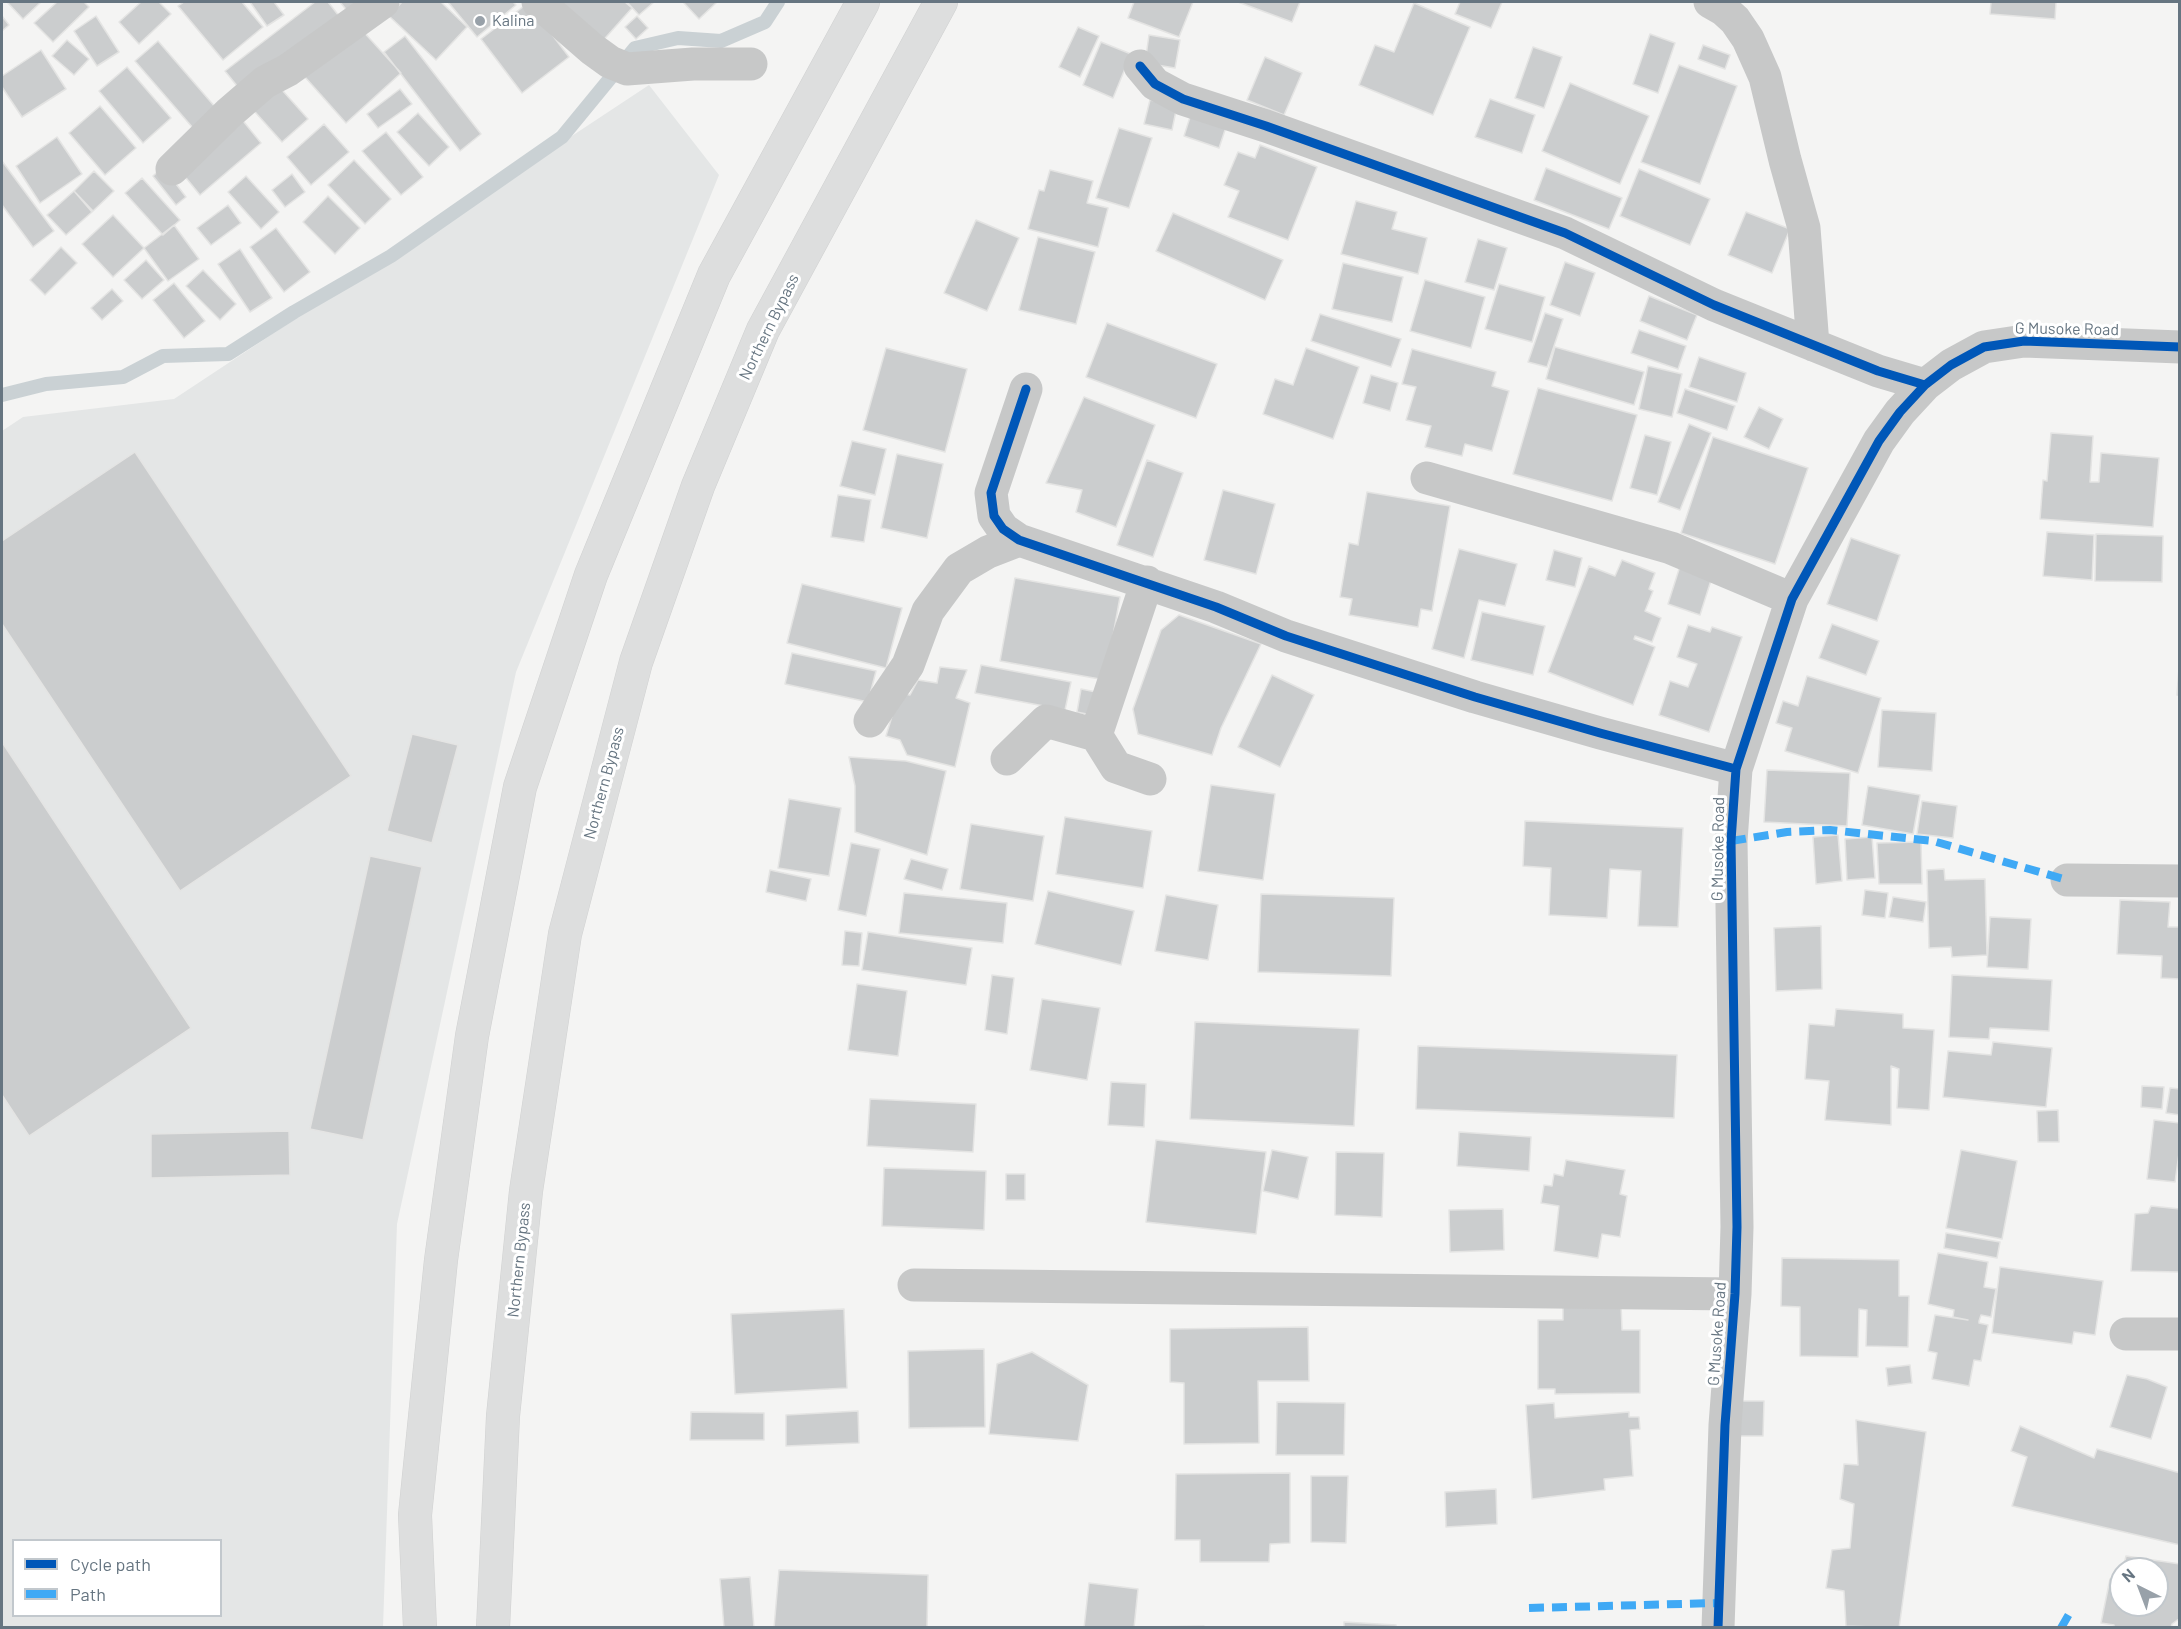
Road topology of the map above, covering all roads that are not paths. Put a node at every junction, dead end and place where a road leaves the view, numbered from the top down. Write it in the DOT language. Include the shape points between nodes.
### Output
graph roads {
  1 [pos="383,2"];
  2 [pos="537,2"];
  3 [pos="863,2"];
  4 [pos="941,2"];
  5 [pos="1710,2"];
  6 [pos="751,64"];
  7 [pos="1140,66"];
  8 [pos="172,170"];
  9 [pos="1813,345"];
  10 [pos="2180,347"];
  11 [pos="1925,385"];
  12 [pos="1026,389"];
  13 [pos="1427,478"];
  14 [pos="1018,540"];
  15 [pos="1147,582"];
  16 [pos="1792,599"];
  17 [pos="870,721"];
  18 [pos="1096,735"];
  19 [pos="1007,759"];
  20 [pos="1736,769"];
  21 [pos="1150,779"];
  22 [pos="2067,880"];
  23 [pos="2180,881"];
  24 [pos="914,1285"];
  25 [pos="1736,1294"];
  26 [pos="2126,1334"];
  27 [pos="2180,1334"];
  28 [pos="420,1628"];
  29 [pos="493,1628"];
  30 [pos="1718,1628"];
  1 -- 8 [label="street" via="265,82"];
  2 -- 6 [label="street" via="592,49 627,69"];
  3 -- 28 [label="highway" via="714,275 591,575 520,786 472,1036 441,1260 415,1515"];
  4 -- 29 [label="highway, Northern Bypass" via="763,330 698,486 636,662 565,934 528,1179 503,1416"];
  5 -- 9 [label="street" via="1735,20 1765,77 1804,228"];
  7 -- 9 [label="street" via="1155,84 1183,99 1565,233 1713,305"];
  9 -- 11 [label="street"];
  10 -- 11 [label="street, G Musoke Road" via="2024,341 1984,347"];
  11 -- 16 [label="street, G Musoke Road" via="1880,441"];
  12 -- 14 [label="street" via="991,493 994,516"];
  13 -- 16 [label="street" via="1671,548"];
  14 -- 15 [label="street"];
  14 -- 17 [label="street" via="959,569 928,611 908,665"];
  15 -- 18 [label="street"];
  15 -- 20 [label="street" via="1286,636 1475,697"];
  16 -- 20 [label="street, G Musoke Road"];
  18 -- 19 [label="street" via="1046,721"];
  18 -- 21 [label="street" via="1116,766"];
  20 -- 25 [label="street, G Musoke Road" via="1731,841"];
  22 -- 23 [label="street"];
  24 -- 25 [label="street"];
  25 -- 30 [label="street, G Musoke Road" via="1725,1425"];
  26 -- 27 [label="street"];
}
